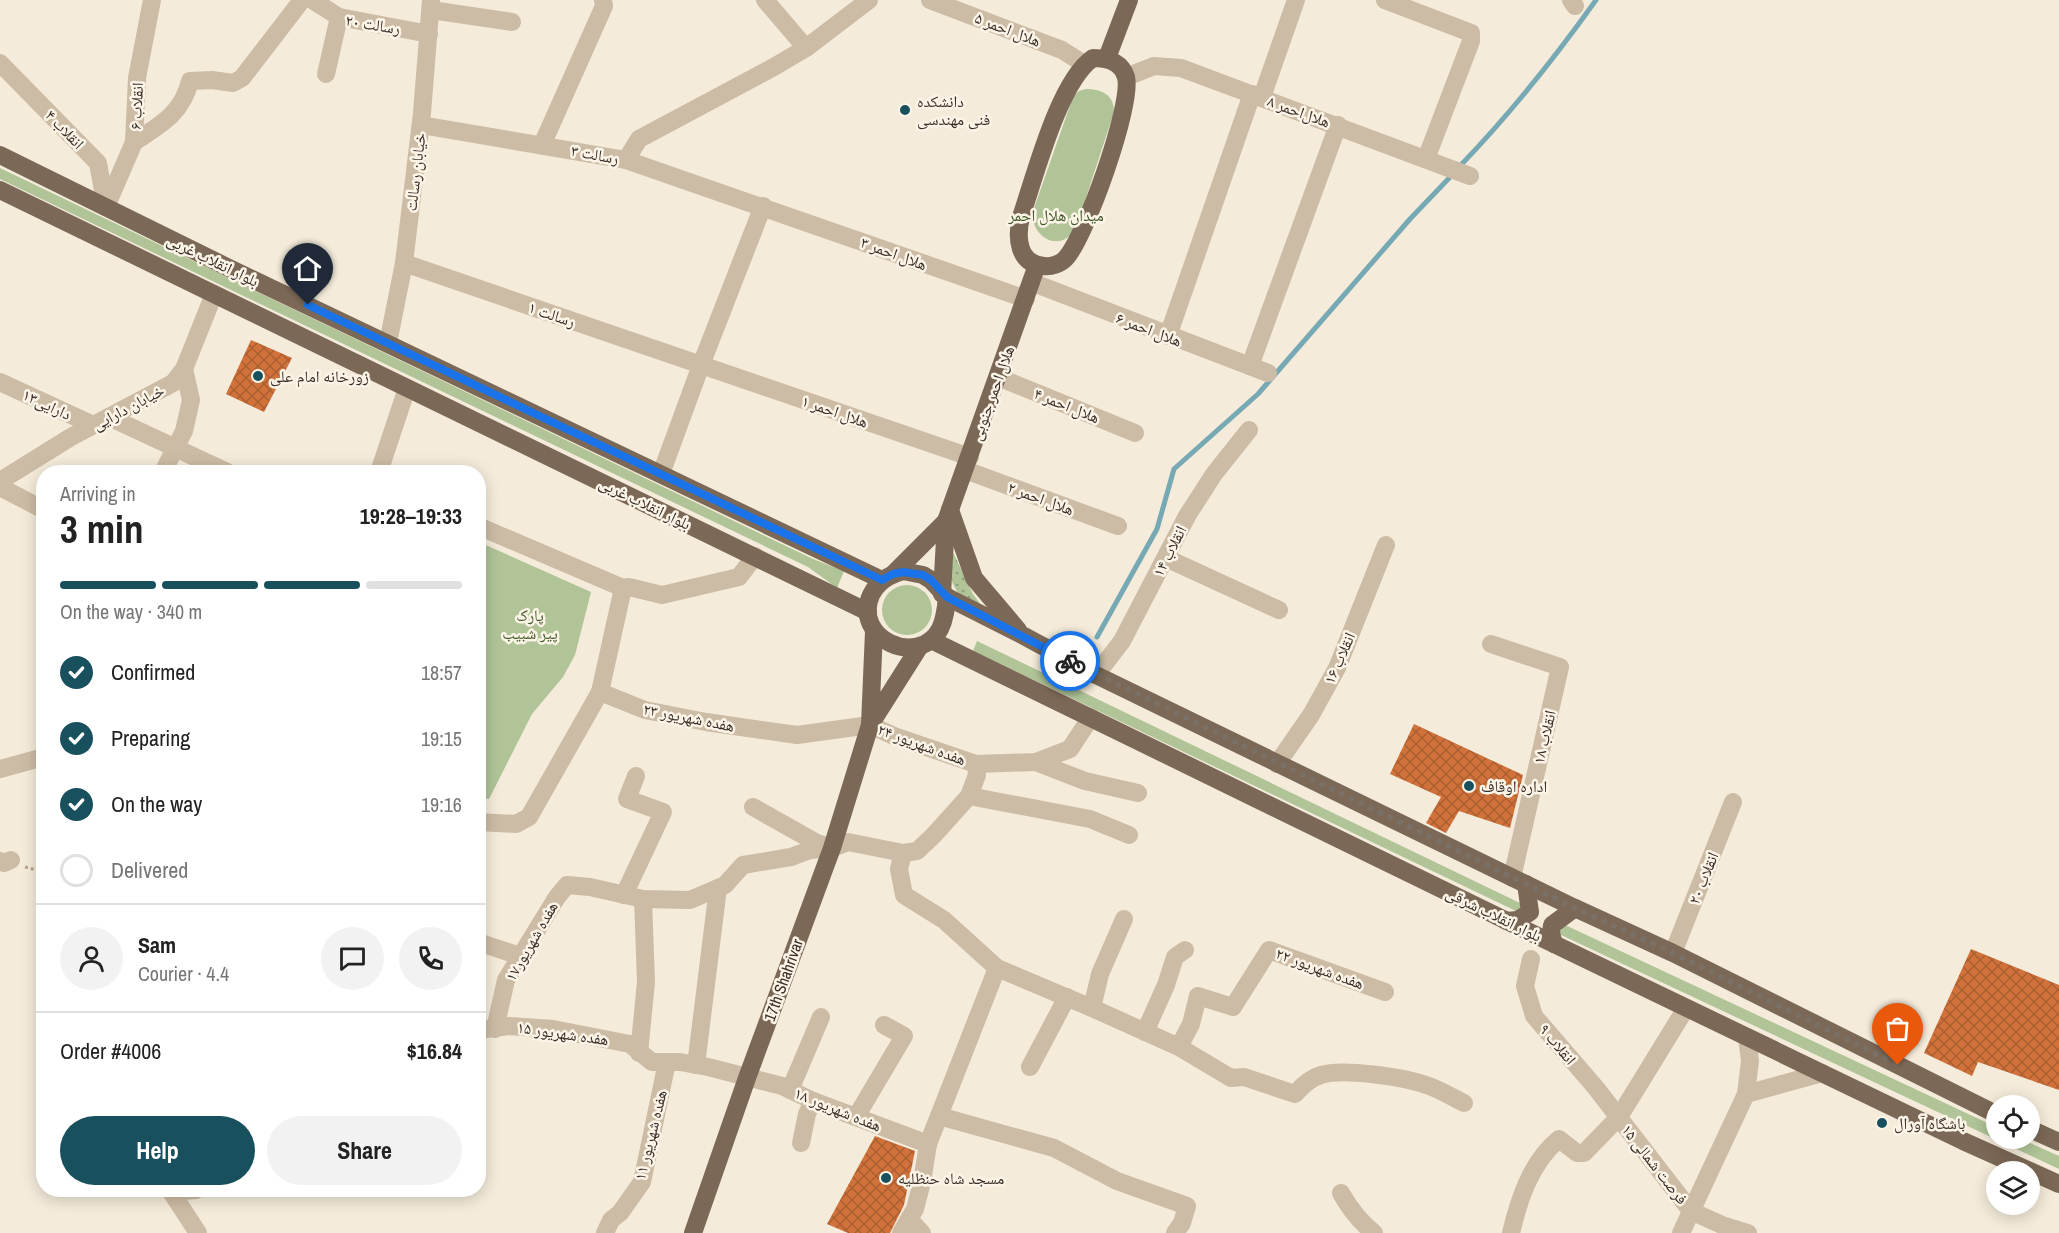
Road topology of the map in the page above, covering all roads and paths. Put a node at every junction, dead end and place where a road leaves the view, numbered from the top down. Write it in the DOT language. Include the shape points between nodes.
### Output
graph roads {
  1 [pos="303,0"];
  2 [pos="312,0"];
  3 [pos="603,0"];
  4 [pos="765,0"];
  5 [pos="868,0"];
  6 [pos="930,0"];
  7 [pos="1129,0"];
  8 [pos="1296,0"];
  9 [pos="1385,0"];
  10 [pos="149,2"];
  11 [pos="431,5"];
  12 [pos="339,17"];
  13 [pos="512,22"];
  14 [pos="429,34"];
  15 [pos="806,48"];
  16 [pos="1107,58"];
  17 [pos="0,63"];
  18 [pos="1084,64"];
  19 [pos="326,74"];
  20 [pos="1126,77"];
  21 [pos="1257,96"];
  22 [pos="421,125"];
  23 [pos="1338,125"];
  24 [pos="134,142"];
  25 [pos="542,145"];
  26 [pos="0,155"];
  27 [pos="1426,159"];
  28 [pos="626,160"];
  29 [pos="1470,176"];
  30 [pos="0,190"];
  31 [pos="763,206"];
  32 [pos="106,207"];
  33 [pos="404,263"];
  34 [pos="1031,282"];
  35 [pos="214,294"];
  36 [pos="1168,336"];
  37 [pos="388,343"];
  38 [pos="701,365"];
  39 [pos="1250,366"];
  40 [pos="183,369"];
  41 [pos="1268,373"];
  42 [pos="998,377"];
  43 [pos="0,382"];
  44 [pos="407,388"];
  45 [pos="101,421"];
  46 [pos="1249,430"];
  47 [pos="1136,433"];
  48 [pos="175,448"];
  49 [pos="967,464"];
  50 [pos="166,465"];
  51 [pos="212,465"];
  52 [pos="381,465"];
  53 [pos="661,474"];
  54 [pos="0,482"];
  55 [pos="0,487"];
  56 [pos="36,506"];
  57 [pos="948,515"];
  58 [pos="1118,526"];
  59 [pos="486,529"];
  60 [pos="1386,545"];
  61 [pos="755,556"];
  62 [pos="1166,558"];
  63 [pos="888,577"];
  64 [pos="623,588"];
  65 [pos="944,596"];
  66 [pos="1279,610"];
  67 [pos="868,612"];
  68 [pos="874,631"];
  69 [pos="1024,636"];
  70 [pos="925,643"];
  71 [pos="1491,644"];
  72 [pos="1096,675"];
  73 [pos="600,692"];
  74 [pos="1091,717"];
  75 [pos="870,725"];
  76 [pos="36,759"];
  77 [pos="1036,762"];
  78 [pos="976,764"];
  79 [pos="1277,764"];
  80 [pos="0,768"];
  81 [pos="636,776"];
  82 [pos="1138,793"];
  83 [pos="969,796"];
  84 [pos="1732,802"];
  85 [pos="753,807"];
  86 [pos="486,822"];
  87 [pos="1129,835"];
  88 [pos="832,848"];
  89 [pos="903,853"];
  90 [pos="1519,881"];
  91 [pos="718,888"];
  92 [pos="624,895"];
  93 [pos="643,899"];
  94 [pos="1575,908"];
  95 [pos="1124,919"];
  96 [pos="1506,921"];
  97 [pos="1554,944"];
  98 [pos="486,945"];
  99 [pos="1185,950"];
  100 [pos="1673,953"];
  101 [pos="520,957"];
  102 [pos="1531,959"];
  103 [pos="997,968"];
  104 [pos="1385,992"];
  105 [pos="1067,997"];
  106 [pos="1092,1008"];
  107 [pos="1686,1008"];
  108 [pos="821,1017"];
  109 [pos="486,1024"];
  110 [pos="884,1025"];
  111 [pos="486,1030"];
  112 [pos="1145,1032"];
  113 [pos="1747,1037"];
  114 [pos="1179,1047"];
  115 [pos="639,1053"];
  116 [pos="667,1062"];
  117 [pos="696,1065"];
  118 [pos="1030,1067"];
  119 [pos="1822,1073"];
  120 [pos="747,1078"];
  121 [pos="790,1090"];
  122 [pos="1746,1094"];
  123 [pos="813,1101"];
  124 [pos="1464,1103"];
  125 [pos="1986,1109"];
  126 [pos="939,1116"];
  127 [pos="856,1117"];
  128 [pos="1619,1117"];
  129 [pos="2040,1133"];
  130 [pos="2059,1142"];
  131 [pos="801,1143"];
  132 [pos="928,1144"];
  133 [pos="2059,1184"];
  134 [pos="1341,1194"];
  135 [pos="175,1197"];
  136 [pos="1691,1211"];
  137 [pos="905,1226"];
  138 [pos="198,1233"];
  139 [pos="605,1233"];
  140 [pos="693,1233"];
  141 [pos="922,1233"];
  142 [pos="1175,1233"];
  143 [pos="1374,1233"];
  144 [pos="1511,1233"];
  145 [pos="1681,1233"];
  146 [pos="1748,1233"];
  1 -- 24 [label="street" via="237,82 190,81 178,110"];
  2 -- 12 [label="street"];
  3 -- 25 [label="street" via="604,6"];
  4 -- 15 [label="street"];
  5 -- 15 [label="street"];
  6 -- 18 [label="street, هلال احمر ۵" via="1062,50"];
  7 -- 16 [label="main road"];
  8 -- 21 [label="street"];
  9 -- 27 [label="street" via="1471,33 1472,41"];
  10 -- 24 [label="street, انقلاب ۶" via="137,78"];
  11 -- 13 [label="street"];
  11 -- 14 [label="street, خیابان رسالت"];
  12 -- 14 [label="street, رسالت ۲۰"];
  12 -- 19 [label="street, رسالت ۲۰"];
  14 -- 22 [label="street, خیابان رسالت"];
  15 -- 28 [label="street" via="639,139"];
  16 -- 18 [label="main road" via="1093,58"];
  16 -- 20 [label="main road" via="1117,63"];
  17 -- 32 [label="street, انقلاب ۴" via="98,163"];
  18 -- 34 [label="main road" via="1062,99 1017,231"];
  20 -- 21 [label="street, هلال‌احمر ۸" via="1154,66 1181,68"];
  20 -- 34 [label="main road" via="1119,128 1079,239 1065,260"];
  21 -- 23 [label="street, هلال‌احمر ۸"];
  21 -- 36 [label="street"];
  22 -- 25 [label="street, رسالت ۳"];
  22 -- 33 [label="street, خیابان رسالت"];
  23 -- 27 [label="street, هلال‌احمر ۸"];
  23 -- 39 [label="street"];
  24 -- 32 [label="street, انقلاب ۶"];
  25 -- 28 [label="street, رسالت ۳"];
  26 -- 32 [label="main road, بلوار انقلاب غربی"];
  27 -- 29 [label="street, هلال‌احمر ۸"];
  28 -- 31 [label="street, رسالت ۳"];
  30 -- 35 [label="main road, بلوار انقلاب غربی"];
  31 -- 34 [label="street, هلال احمر ۳"];
  31 -- 38 [label="street"];
  32 -- 37 [label="main road, بلوار انقلاب غربی"];
  33 -- 37 [label="street, خیابان رسالت"];
  33 -- 38 [label="street, رسالت ۱"];
  34 -- 36 [label="street, هلال احمر ۶"];
  34 -- 42 [label="main road, هلال احمر جنوبی"];
  35 -- 40 [label="street, خیابان دارایی"];
  35 -- 44 [label="main road, بلوار انقلاب غربی"];
  36 -- 39 [label="street, هلال احمر ۶"];
  37 -- 53 [label="main road, بلوار انقلاب غربی"];
  38 -- 49 [label="street, هلال احمر ۱"];
  38 -- 53 [label="street"];
  39 -- 41 [label="street, هلال احمر ۶"];
  40 -- 45 [label="street, خیابان دارایی" via="173,383"];
  40 -- 48 [label="street" via="191,400"];
  42 -- 47 [label="street, هلال احمر ۴"];
  42 -- 49 [label="main road, هلال احمر جنوبی"];
  43 -- 45 [label="street, دارایی۱۳"];
  44 -- 52 [label="street"];
  44 -- 61 [label="main road, بلوار انقلاب غربی"];
  45 -- 48 [label="street, دارایی۱۳"];
  45 -- 54 [label="street, خیابان دارایی"];
  46 -- 62 [label="street, انقلاب ۱۴" via="1214,474"];
  48 -- 50 [label="street"];
  48 -- 51 [label="street, دارایی۱۳"];
  49 -- 57 [label="main road, هلال احمر جنوبی"];
  49 -- 58 [label="street, هلال احمر ۲"];
  53 -- 63 [label="main road, بلوار انقلاب غربی"];
  55 -- 56 [label="street"];
  57 -- 63 [label="main road, هلال احمر جنوبی"];
  57 -- 65 [label="main road, هلال احمر جنوبی"];
  57 -- 69 [label="main road" via="974,578"];
  59 -- 64 [label="street"];
  60 -- 79 [label="street, انقلاب ۱۶" via="1337,668"];
  61 -- 64 [label="street" via="739,577 662,595"];
  61 -- 67 [label="main road, بلوار انقلاب غربی"];
  62 -- 66 [label="street"];
  62 -- 72 [label="street, انقلاب ۱۴" via="1122,641"];
  63 -- 65 [label="main road" via="914,572 923,575"];
  63 -- 67 [label="main road" via="874,589"];
  64 -- 73 [label="street"];
  65 -- 69 [label="main road"];
  65 -- 70 [label="main road" via="944,618 939,630"];
  67 -- 68 [label="main road"];
  68 -- 70 [label="main road" via="895,647"];
  68 -- 75 [label="main road"];
  69 -- 72 [label="main road"];
  70 -- 74 [label="main road, بلوار انقلاب شرقی"];
  70 -- 75 [label="main road"];
  71 -- 90 [label="street, انقلاب ۱۸" via="1560,667"];
  72 -- 79 [label="main road"];
  73 -- 75 [label="street, هفده شهریور ۲۳" via="645,710 796,735"];
  73 -- 86 [label="street" via="529,818 516,824"];
  74 -- 77 [label="street" via="1070,749"];
  74 -- 96 [label="main road, بلوار انقلاب شرقی"];
  75 -- 78 [label="street, هفده شهریور ۲۴"];
  75 -- 88 [label="main road, 17th Shahrivar"];
  76 -- 80 [label="street"];
  77 -- 78 [label="street"];
  77 -- 82 [label="street" via="1085,781"];
  78 -- 83 [label="street, هفده شهریور ۲۴" via="977,774"];
  79 -- 90 [label="main road"];
  81 -- 92 [label="street" via="627,799 663,812"];
  83 -- 87 [label="street" via="1090,819"];
  83 -- 89 [label="street" via="917,851"];
  84 -- 100 [label="street, انقلاب ۲۰"];
  85 -- 88 [label="street"];
  88 -- 89 [label="street" via="848,842"];
  88 -- 91 [label="street, هفده شهریور۱۷" via="743,865"];
  88 -- 120 [label="main road, 17th Shahrivar"];
  89 -- 103 [label="street" via="899,869 904,895 944,920"];
  90 -- 94 [label="main road"];
  90 -- 96 [label="main road" via="1530,912 1518,920"];
  91 -- 93 [label="street, هفده شهریور۱۷" via="690,900"];
  91 -- 117 [label="street"];
  92 -- 93 [label="street, هفده شهریور۱۷"];
  92 -- 101 [label="street, هفده شهریور۱۷" via="567,885"];
  93 -- 115 [label="street" via="646,982"];
  94 -- 97 [label="main road" via="1552,925"];
  94 -- 100 [label="main road"];
  95 -- 106 [label="street" via="1100,974"];
  96 -- 97 [label="main road, بلوار انقلاب شرقی"];
  97 -- 107 [label="main road, بلوار انقلاب شرقی"];
  98 -- 101 [label="street"];
  99 -- 112 [label="street" via="1175,957"];
  100 -- 125 [label="main road"];
  101 -- 109 [label="street, هفده شهریور۱۷"];
  102 -- 128 [label="street, انقلاب ۹" via="1525,986 1534,1016"];
  103 -- 105 [label="street"];
  103 -- 126 [label="street"];
  104 -- 114 [label="street, هفده شهریور ۲۲" via="1269,950 1233,1007 1198,996 1191,1024"];
  105 -- 106 [label="street"];
  105 -- 118 [label="street"];
  106 -- 112 [label="street"];
  107 -- 113 [label="main road, بلوار انقلاب شرقی"];
  107 -- 128 [label="street"];
  108 -- 121 [label="street"];
  110 -- 127 [label="street" via="904,1036"];
  111 -- 115 [label="street, هفده شهریور ۱۵" via="510,1026 589,1035 630,1044"];
  112 -- 114 [label="street"];
  113 -- 119 [label="main road, بلوار انقلاب شرقی"];
  113 -- 122 [label="street" via="1750,1061"];
  114 -- 124 [label="street" via="1231,1078 1244,1077 1294,1094 1320,1075 1343,1071 1425,1084"];
  115 -- 116 [label="street, هفده شهریور ۱۵" via="652,1062"];
  116 -- 117 [label="street, هفده شهریور ۱۵"];
  116 -- 139 [label="street, هفده شهریور ۱۱" via="642,1182"];
  117 -- 120 [label="street, هفده شهریور ۱۵"];
  119 -- 122 [label="street"];
  119 -- 133 [label="main road, بلوار انقلاب شرقی"];
  120 -- 121 [label="street, هفده شهریور ۱۸"];
  120 -- 140 [label="main road, 17th Shahrivar"];
  121 -- 123 [label="street, هفده شهریور ۱۸"];
  122 -- 136 [label="street"];
  123 -- 127 [label="street, هفده شهریور ۱۸"];
  123 -- 131 [label="street"];
  126 -- 132 [label="street"];
  126 -- 142 [label="street" via="1053,1148 1117,1181 1187,1206"];
  127 -- 132 [label="street, هفده شهریور ۱۸"];
  128 -- 136 [label="street, فرصت شمالی ۱۵"];
  128 -- 144 [label="street" via="1584,1153 1577,1153 1559,1139 1548,1148 1519,1201"];
  129 -- 130 [label="main road"];
  132 -- 137 [label="street" via="915,1209"];
  134 -- 143 [label="street" via="1363,1225"];
  135 -- 138 [label="street"];
  136 -- 145 [label="street"];
  136 -- 146 [label="street"];
  137 -- 141 [label="street"];
}
